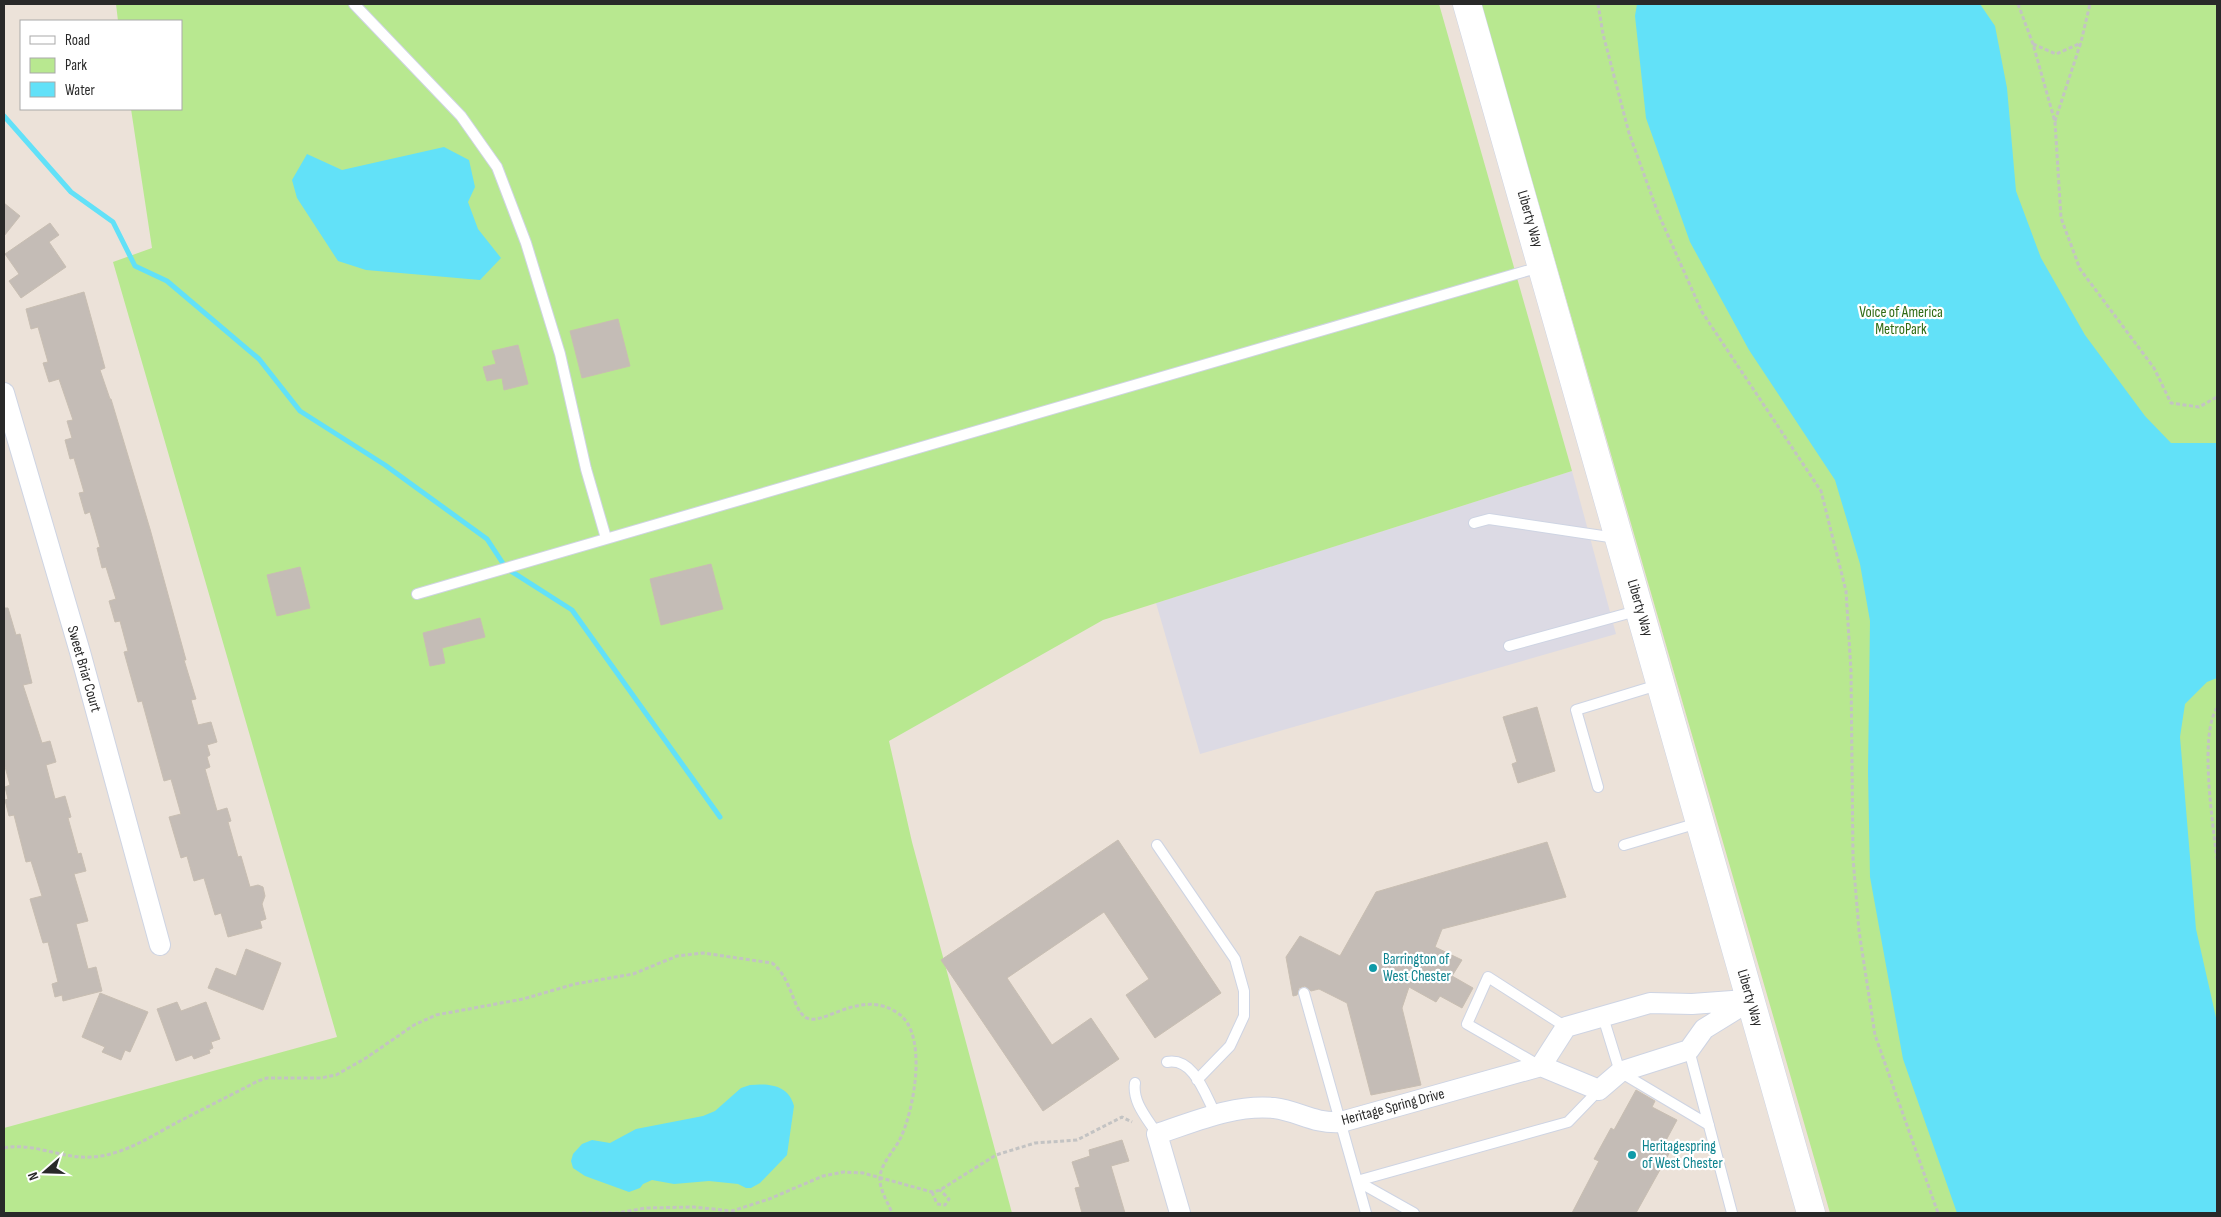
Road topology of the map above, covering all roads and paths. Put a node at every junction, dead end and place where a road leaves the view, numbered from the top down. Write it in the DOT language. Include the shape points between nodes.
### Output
graph roads {
  1 [pos="354,4"];
  2 [pos="1467,4"];
  3 [pos="1598,4"];
  4 [pos="2018,4"];
  5 [pos="2090,4"];
  6 [pos="2081,42"];
  7 [pos="2032,44"];
  8 [pos="2055,122"];
  9 [pos="1543,266"];
  10 [pos="4,394"];
  11 [pos="2217,397"];
  12 [pos="1474,523"];
  13 [pos="606,538"];
  14 [pos="1620,538"];
  15 [pos="417,594"];
  16 [pos="1640,609"];
  17 [pos="1508,646"];
  18 [pos="1662,684"];
  19 [pos="2217,708"];
  20 [pos="1598,787"];
  21 [pos="1700,823"];
  22 [pos="1157,845"];
  23 [pos="1624,845"];
  24 [pos="2217,859"];
  25 [pos="160,945"];
  26 [pos="1304,993"];
  27 [pos="1751,1000"];
  28 [pos="1603,1017"];
  29 [pos="1566,1027"];
  30 [pos="1689,1050"];
  31 [pos="1167,1062"];
  32 [pos="1541,1066"];
  33 [pos="1620,1072"];
  34 [pos="1197,1080"];
  35 [pos="1135,1083"];
  36 [pos="1599,1090"];
  37 [pos="1216,1114"];
  38 [pos="1341,1122"];
  39 [pos="1709,1125"];
  40 [pos="1158,1134"];
  41 [pos="4,1148"];
  42 [pos="880,1178"];
  43 [pos="1357,1181"];
  44 [pos="940,1190"];
  45 [pos="932,1192"];
  46 [pos="582,1213"];
  47 [pos="892,1213"];
  48 [pos="1180,1213"];
  49 [pos="1366,1213"];
  50 [pos="1414,1213"];
  51 [pos="1732,1213"];
  52 [pos="1811,1213"];
  53 [pos="1938,1213"];
  1 -- 13 [label="lane" via="461,116 496,167 526,243 560,354 586,469"];
  2 -- 9 [label="main road, Liberty Way"];
  3 -- 53 [label="path" via="1629,133 1658,213 1702,312 1821,491 1846,590 1851,671 1853,858 1859,931 1875,1035"];
  4 -- 7 [label="path"];
  5 -- 6 [label="path"];
  6 -- 7 [label="path" via="2056,54"];
  6 -- 8 [label="path"];
  7 -- 8 [label="path"];
  8 -- 11 [label="path" via="2061,218 2080,269 2154,368 2171,403 2200,407"];
  9 -- 13 [label="lane"];
  9 -- 14 [label="main road, Liberty Way"];
  10 -- 25 [label="street, Sweet Briar Court" via="80,652"];
  12 -- 14 [label="lane" via="1489,519"];
  13 -- 15 [label="lane"];
  14 -- 16 [label="main road, Liberty Way"];
  16 -- 17 [label="lane"];
  16 -- 18 [label="main road, Liberty Way"];
  18 -- 20 [label="lane" via="1576,710"];
  18 -- 21 [label="main road, Liberty Way"];
  19 -- 24 [label="path" via="2209,730 2208,756"];
  21 -- 23 [label="lane"];
  21 -- 27 [label="main road, Liberty Way"];
  22 -- 34 [label="lane" via="1235,960 1244,991 1244,1016 1230,1046"];
  26 -- 38 [label="lane"];
  27 -- 28 [label="street" via="1650,1003"];
  27 -- 30 [label="street" via="1704,1029"];
  27 -- 52 [label="main road, Liberty Way"];
  28 -- 29 [label="street"];
  28 -- 33 [label="lane"];
  29 -- 32 [label="street"];
  29 -- 32 [label="lane" via="1488,977 1467,1024"];
  30 -- 33 [label="street"];
  30 -- 39 [label="lane"];
  31 -- 34 [label="lane" via="1176,1060 1190,1067"];
  32 -- 36 [label="street"];
  32 -- 38 [label="street, Heritage Spring Drive"];
  33 -- 36 [label="street"];
  33 -- 39 [label="lane"];
  34 -- 37 [label="lane"];
  35 -- 40 [label="lane" via="1133,1093"];
  36 -- 43 [label="lane" via="1568,1122"];
  37 -- 38 [label="street, Heritage Spring Drive" via="1273,1108 1313,1121"];
  37 -- 40 [label="street, Heritage Spring Drive"];
  38 -- 43 [label="lane"];
  39 -- 51 [label="lane"];
  40 -- 44 [label="path" via="1122,1117 1077,1140 1035,1143 996,1155"];
  40 -- 48 [label="street"];
  41 -- 42 [label="path" via="23,1146 78,1156 104,1155 144,1140 258,1081 267,1078 321,1078 348,1070 414,1025 436,1015 633,974 677,956 703,953 772,963 785,976 802,1014 811,1020 862,1004 888,1009 906,1021 916,1044 915,1078 901,1137"];
  42 -- 45 [label="path"];
  42 -- 46 [label="path" via="863,1172 823,1176 769,1199 724,1210 646,1208 618,1213"];
  42 -- 47 [label="path"];
  43 -- 49 [label="lane"];
  43 -- 50 [label="lane"];
  44 -- 45 [label="path"];
  44 -- 45 [label="path" via="949,1199 945,1204 937,1204"];
}
